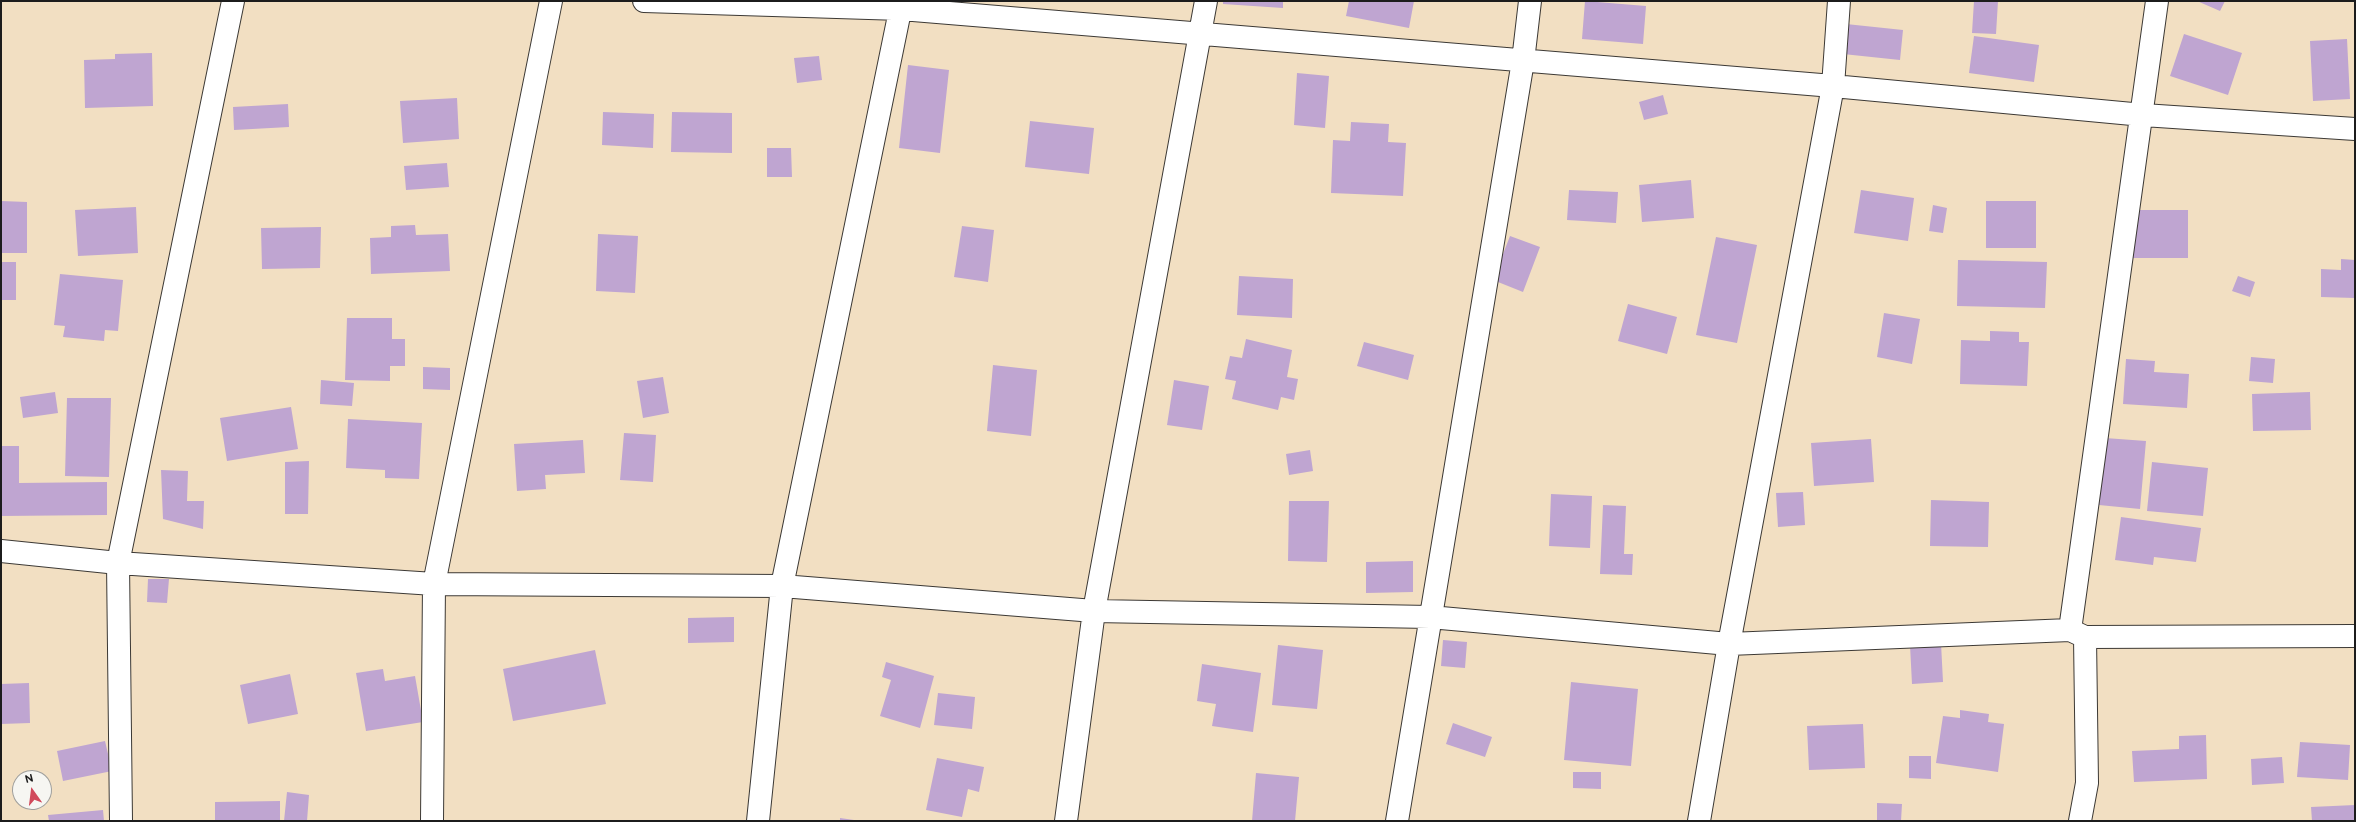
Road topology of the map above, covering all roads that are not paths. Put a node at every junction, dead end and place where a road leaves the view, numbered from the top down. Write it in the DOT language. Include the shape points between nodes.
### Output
graph roads {
  1 [pos="233,1"];
  2 [pos="551,1"];
  3 [pos="644,1"];
  4 [pos="1206,1"];
  5 [pos="1530,1"];
  6 [pos="1839,1"];
  7 [pos="2157,1"];
  8 [pos="901,5"];
  9 [pos="1202,34"];
  10 [pos="1523,61"];
  11 [pos="1833,86"];
  12 [pos="2143,115"];
  13 [pos="2355,129"];
  14 [pos="1,551"];
  15 [pos="118,563"];
  16 [pos="434,584"];
  17 [pos="782,586"];
  18 [pos="1094,611"];
  19 [pos="1430,617"];
  20 [pos="2078,634"];
  21 [pos="2355,636"];
  22 [pos="1729,644"];
  23 [pos="121,821"];
  24 [pos="432,821"];
  25 [pos="758,821"];
  26 [pos="1066,821"];
  27 [pos="1397,821"];
  28 [pos="1699,821"];
  29 [pos="2080,821"];
  1 -- 15 [label="street"];
  2 -- 16 [label="street"];
  3 -- 8 [label="street"];
  4 -- 9 [label="street"];
  5 -- 10 [label="street"];
  6 -- 11 [label="street"];
  7 -- 12 [label="street"];
  8 -- 9 [label="street"];
  8 -- 17 [label="street"];
  9 -- 10 [label="street"];
  9 -- 18 [label="street"];
  10 -- 11 [label="street"];
  10 -- 19 [label="street"];
  11 -- 12 [label="street"];
  11 -- 22 [label="street"];
  12 -- 13 [label="street"];
  12 -- 20 [label="street"];
  14 -- 15 [label="street"];
  15 -- 16 [label="street"];
  15 -- 23 [label="street"];
  16 -- 17 [label="street"];
  16 -- 24 [label="street"];
  17 -- 18 [label="street"];
  17 -- 25 [label="street"];
  18 -- 19 [label="street"];
  18 -- 26 [label="street"];
  19 -- 22 [label="street"];
  19 -- 27 [label="street"];
  20 -- 21 [label="street"];
  20 -- 22 [label="street"];
  20 -- 29 [label="street" via="2087,784"];
  22 -- 28 [label="street"];
}
